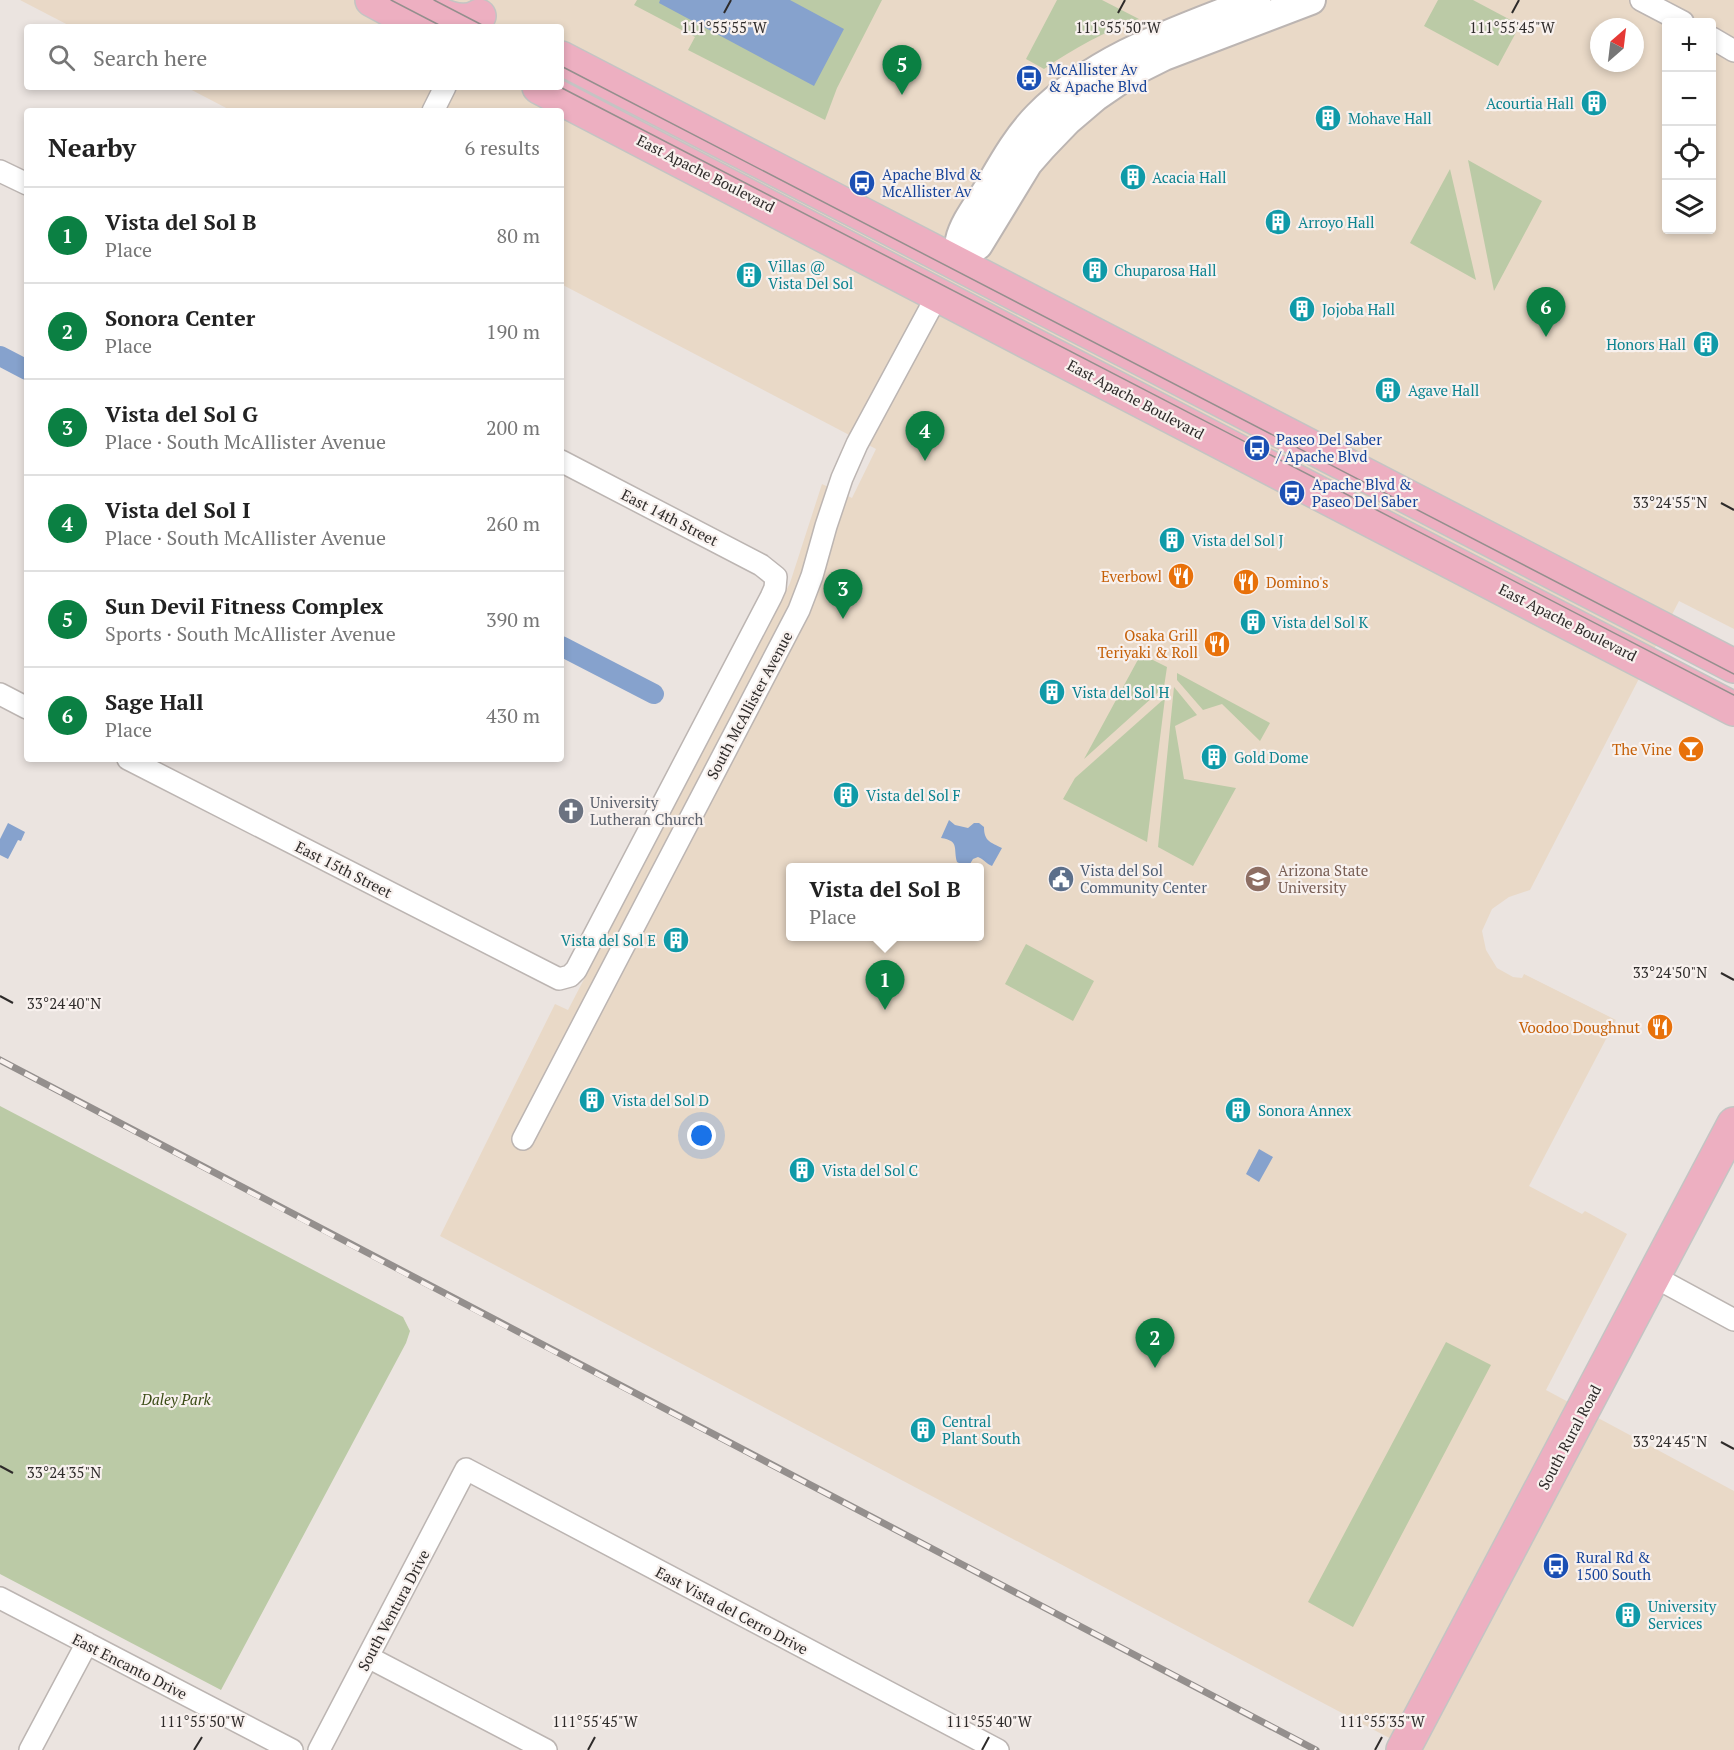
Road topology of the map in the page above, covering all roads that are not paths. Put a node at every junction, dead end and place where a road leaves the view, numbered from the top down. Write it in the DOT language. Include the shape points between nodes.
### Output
graph roads {
  1 [pos="372,0"];
  2 [pos="413,0"];
  3 [pos="447,0"];
  4 [pos="1257,0"];
  5 [pos="1311,0"];
  6 [pos="1641,0"];
  7 [pos="488,14"];
  8 [pos="1675,18"];
  9 [pos="416,24"];
  10 [pos="1716,40"];
  11 [pos="1734,51"];
  12 [pos="564,60"];
  13 [pos="564,77"];
  14 [pos="610,83"];
  15 [pos="444,90"];
  16 [pos="545,90"];
  17 [pos="434,108"];
  18 [pos="0,171"];
  19 [pos="24,183"];
  20 [pos="955,262"];
  21 [pos="938,294"];
  22 [pos="564,463"];
  23 [pos="776,577"];
  24 [pos="1734,666"];
  25 [pos="0,694"];
  26 [pos="24,706"];
  27 [pos="1734,709"];
  28 [pos="134,762"];
  29 [pos="559,980"];
  30 [pos="1734,1124"];
  31 [pos="523,1139"];
  32 [pos="1653,1276"];
  33 [pos="1734,1320"];
  34 [pos="466,1469"];
  35 [pos="0,1598"];
  36 [pos="87,1643"];
  37 [pos="368,1657"];
  38 [pos="30,1750"];
  39 [pos="292,1750"];
  40 [pos="319,1750"];
  41 [pos="546,1750"];
  42 [pos="998,1750"];
  43 [pos="1403,1750"];
  1 -- 9 [label="main road"];
  2 -- 7 [label="main road" via="461,21"];
  3 -- 7 [label="main road"];
  4 -- 20 [label="street, South McAllister Avenue" via="1137,48 1052,104 1023,134 993,180 961,235"];
  5 -- 20 [label="street, South McAllister Avenue" via="1164,57 1130,73 1095,97 1035,155 978,245"];
  6 -- 8 [label="street"];
  10 -- 11 [label="street"];
  12 -- 14 [label="main road"];
  13 -- 14 [label="main road" via="601,86"];
  14 -- 20 [label="main road"];
  15 -- 17 [label="street"];
  16 -- 21 [label="main road, East Apache Boulevard"];
  18 -- 19 [label="street"];
  20 -- 21 [label="street, South McAllister Avenue"];
  20 -- 24 [label="main road"];
  21 -- 27 [label="main road, East Apache Boulevard"];
  21 -- 31 [label="street, South McAllister Avenue" via="842,478 799,610"];
  22 -- 23 [label="street, East 14th Street" via="761,565"];
  23 -- 29 [label="street, South McAllister Avenue" via="766,607 576,970"];
  25 -- 26 [label="street"];
  28 -- 29 [label="street, East 15th Street"];
  30 -- 32 [label="main road, South Rural Road"];
  32 -- 33 [label="street"];
  32 -- 43 [label="main road, South Rural Road"];
  34 -- 37 [label="street, South Ventura Drive"];
  34 -- 42 [label="street, East Vista del Cerro Drive"];
  35 -- 36 [label="street, East Encanto Drive"];
  36 -- 38 [label="street"];
  36 -- 39 [label="street, East Encanto Drive"];
  37 -- 40 [label="street, South Ventura Drive"];
  37 -- 41 [label="street"];
}
